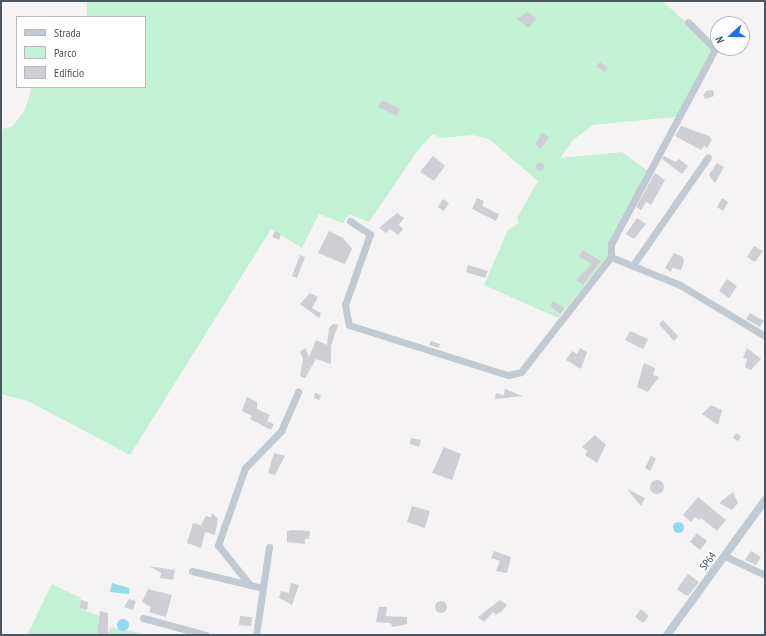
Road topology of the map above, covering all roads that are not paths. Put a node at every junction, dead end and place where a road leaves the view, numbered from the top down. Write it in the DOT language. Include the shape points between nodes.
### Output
graph roads {
  1 [pos="688,22"];
  2 [pos="708,157"];
  3 [pos="350,221"];
  4 [pos="611,257"];
  5 [pos="633,265"];
  6 [pos="765,336"];
  7 [pos="298,392"];
  8 [pos="765,500"];
  9 [pos="269,547"];
  10 [pos="725,556"];
  11 [pos="192,571"];
  12 [pos="765,575"];
  13 [pos="250,585"];
  14 [pos="263,588"];
  15 [pos="143,618"];
  16 [pos="206,635"];
  17 [pos="256,635"];
  18 [pos="667,635"];
  1 -- 4 [label="street" via="715,49 611,244"];
  2 -- 5 [label="street"];
  3 -- 4 [label="street" via="370,234 345,305 349,325 511,376 520,372"];
  4 -- 5 [label="street"];
  5 -- 6 [label="street" via="680,285"];
  7 -- 13 [label="street" via="281,431 245,468 218,545"];
  8 -- 10 [label="street, SP64 / SP64"];
  9 -- 14 [label="street"];
  10 -- 12 [label="street"];
  10 -- 18 [label="street, SP64 / SP64"];
  11 -- 13 [label="street"];
  13 -- 14 [label="street"];
  14 -- 17 [label="street"];
  15 -- 16 [label="street"];
}
